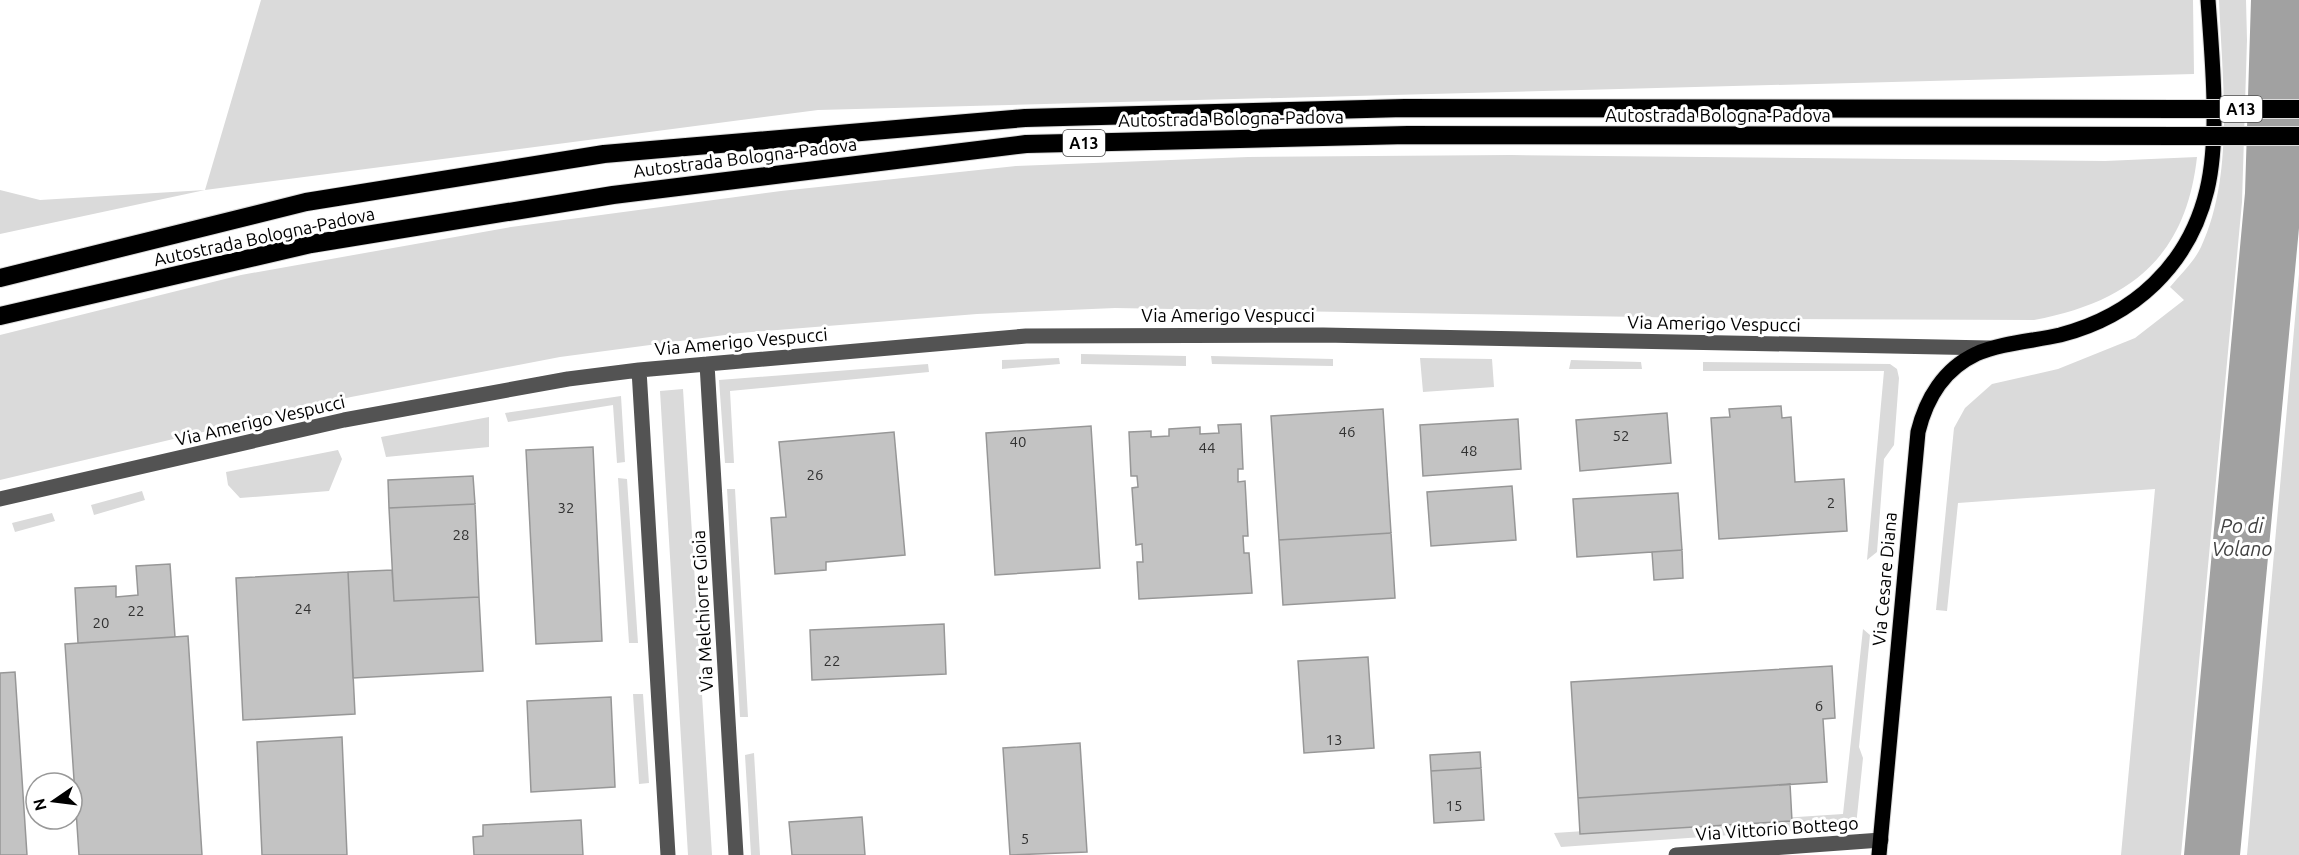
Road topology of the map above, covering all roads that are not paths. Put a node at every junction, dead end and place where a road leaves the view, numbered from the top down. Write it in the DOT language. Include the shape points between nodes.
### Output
graph roads {
  1 [pos="2208,0"];
  2 [pos="2299,109"];
  3 [pos="2299,136"];
  4 [pos="0,278"];
  5 [pos="0,316"];
  6 [pos="1999,348"];
  7 [pos="706,364"];
  8 [pos="639,370"];
  9 [pos="0,499"];
  10 [pos="1880,848"];
  11 [pos="668,855"];
  12 [pos="735,855"];
  13 [pos="1676,855"];
  1 -- 6 [label="main road, Via Amerigo Vespucci" via="2212,162 2199,218 2183,251 2145,295 2117,314 2061,334"];
  2 -- 4 [label="highway, Autostrada Bologna-Padova / A13, bridge" via="1405,108 1013,119 604,154 306,201"];
  3 -- 5 [label="highway, Autostrada Bologna-Padova / A13, bridge" via="1408,135 1026,144 613,195 311,244"];
  6 -- 7 [label="street, Via Amerigo Vespucci" via="1153,334 1026,336"];
  6 -- 10 [label="main road, Via Cesare Diana" via="1976,354 1941,382 1929,398 1918,432"];
  7 -- 8 [label="street, Via Amerigo Vespucci"];
  7 -- 12 [label="street, Via Melchiorre Gioia"];
  8 -- 9 [label="street, Via Amerigo Vespucci" via="344,420"];
  8 -- 11 [label="street"];
  10 -- 13 [label="street, Via Vittorio Bottego"];
}
